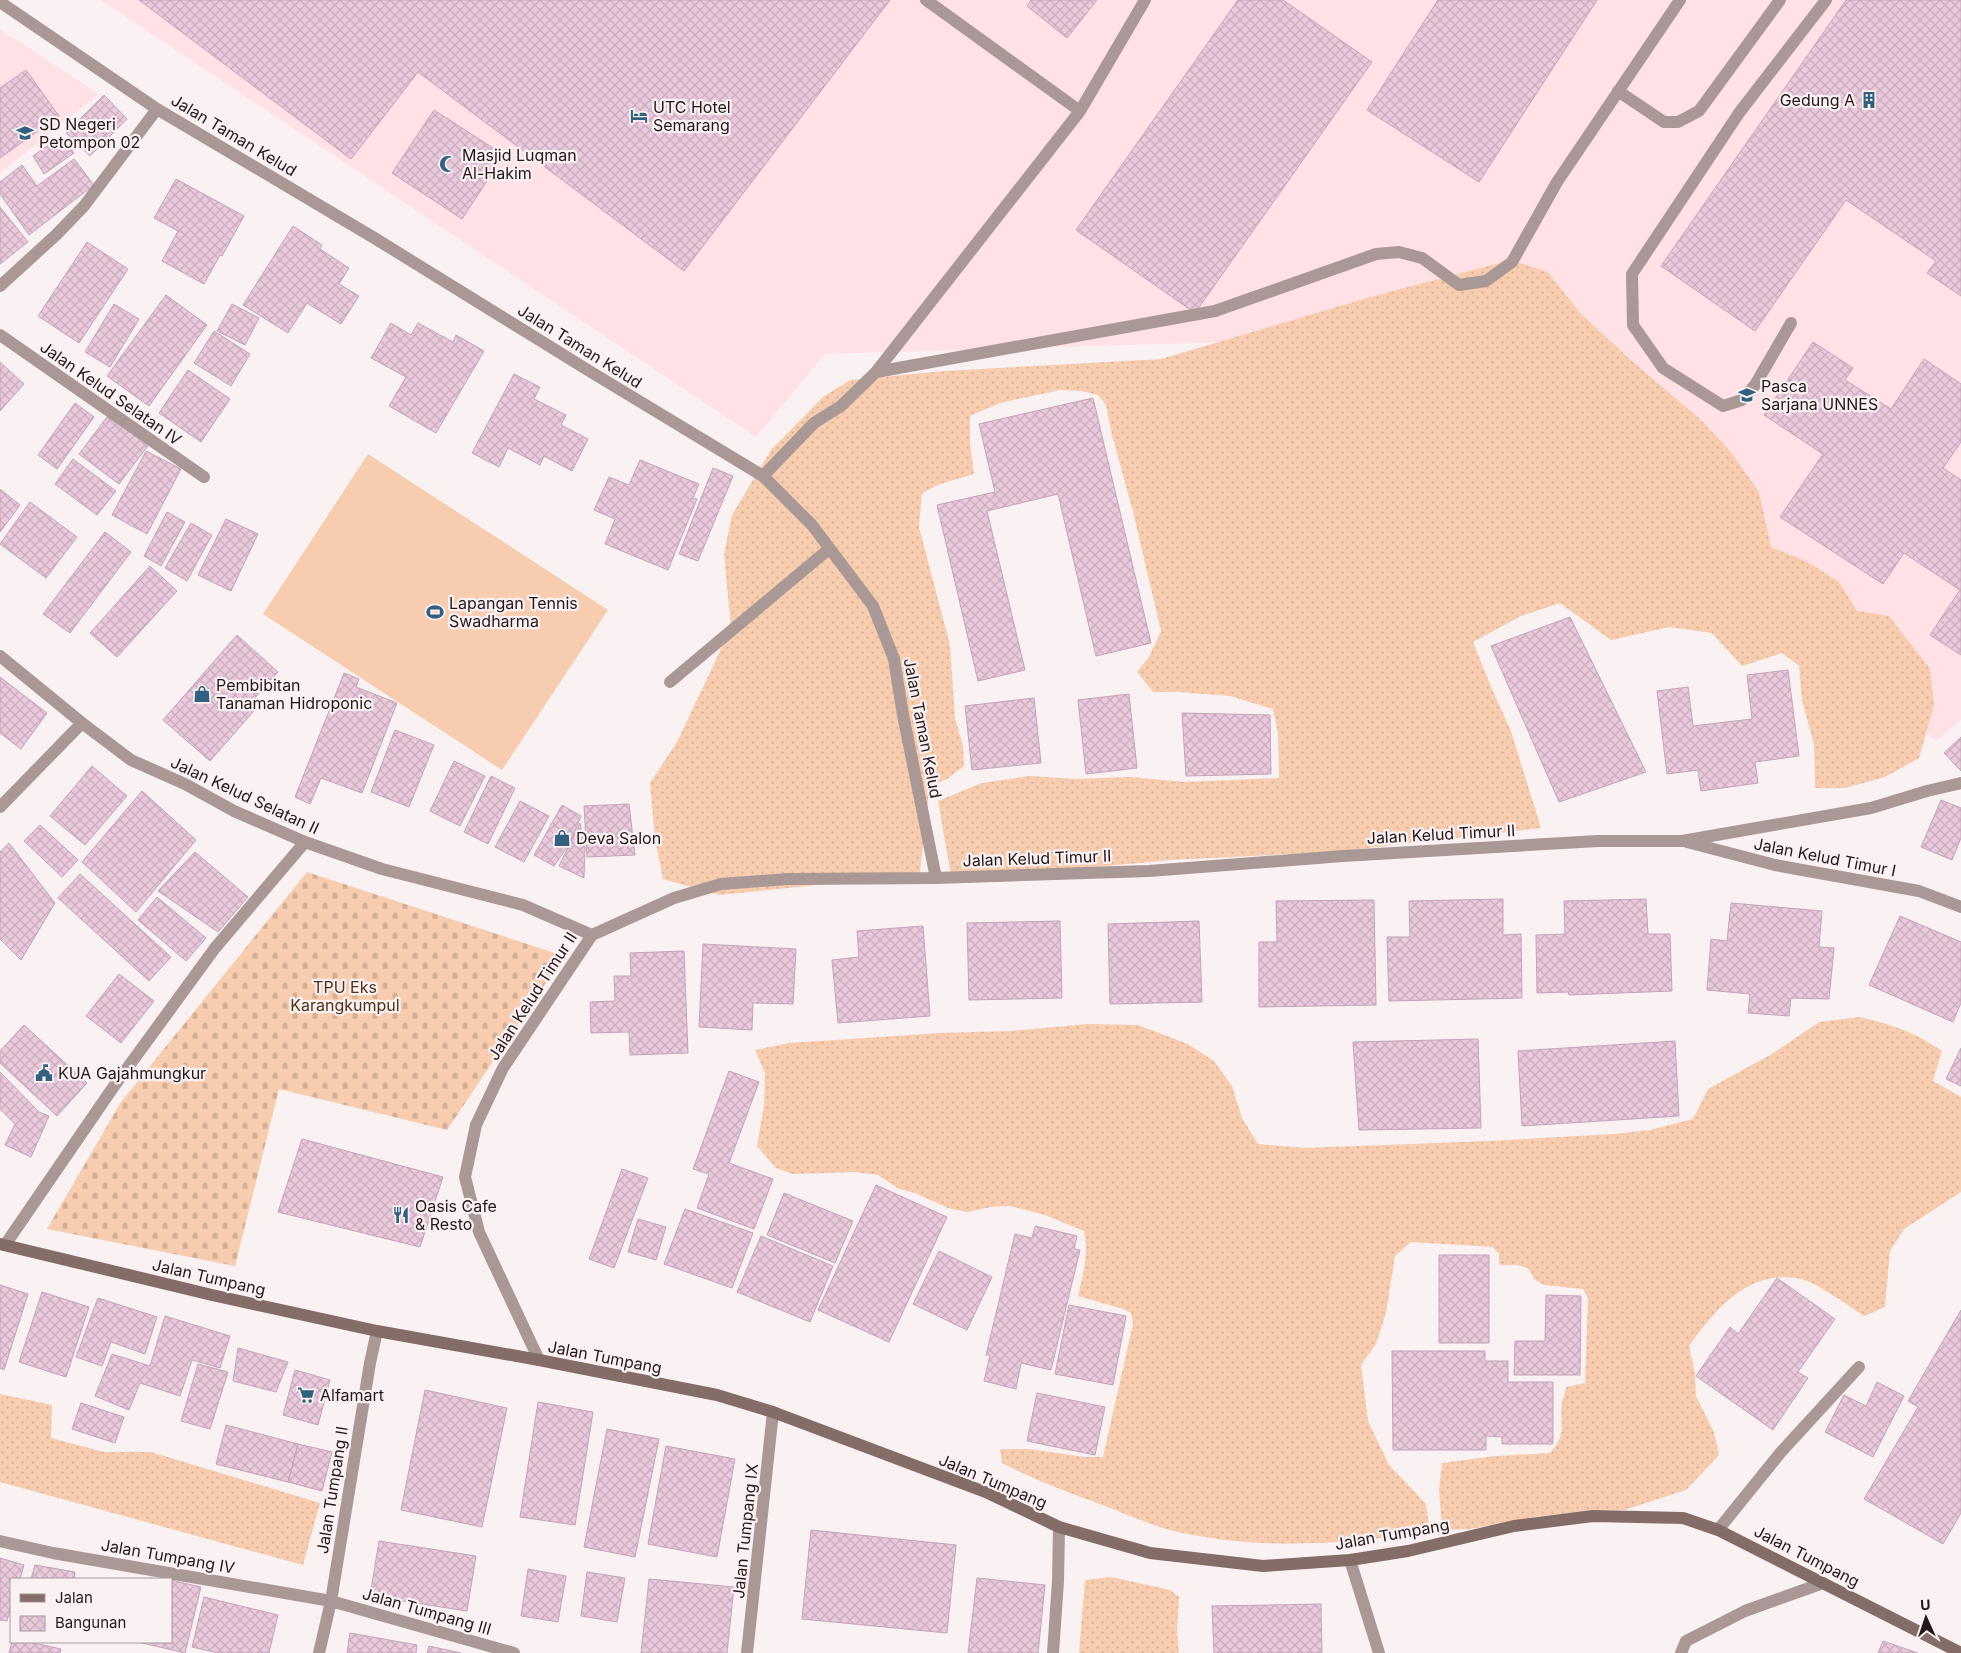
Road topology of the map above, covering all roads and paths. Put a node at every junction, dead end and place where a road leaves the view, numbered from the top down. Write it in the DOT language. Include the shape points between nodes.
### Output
graph roads {
  1 [pos="926,0"];
  2 [pos="1145,0"];
  3 [pos="1680,0"];
  4 [pos="1780,0"];
  5 [pos="1826,0"];
  6 [pos="0,2"];
  7 [pos="1618,91"];
  8 [pos="157,109"];
  9 [pos="1080,110"];
  10 [pos="0,286"];
  11 [pos="1791,323"];
  12 [pos="0,335"];
  13 [pos="876,372"];
  14 [pos="763,476"];
  15 [pos="204,477"];
  16 [pos="829,549"];
  17 [pos="0,656"];
  18 [pos="670,682"];
  19 [pos="82,723"];
  20 [pos="1961,783"];
  21 [pos="0,807"];
  22 [pos="1682,841"];
  23 [pos="305,842"];
  24 [pos="936,878"];
  25 [pos="1961,907"];
  26 [pos="592,935"];
  27 [pos="2,1245"];
  28 [pos="378,1332"];
  29 [pos="539,1360"];
  30 [pos="1859,1367"];
  31 [pos="773,1412"];
  32 [pos="1059,1527"];
  33 [pos="1718,1530"];
  34 [pos="0,1541"];
  35 [pos="1350,1560"];
  36 [pos="1823,1583"];
  37 [pos="331,1601"];
  38 [pos="319,1653"];
  39 [pos="514,1653"];
  40 [pos="748,1653"];
  41 [pos="1053,1653"];
  42 [pos="1378,1653"];
  43 [pos="1681,1653"];
  44 [pos="1961,1653"];
  1 -- 9 [label="street"];
  2 -- 9 [label="street"];
  3 -- 7 [label="street"];
  4 -- 7 [label="street" via="1699,111 1678,122 1664,122"];
  5 -- 11 [label="street" via="1739,113 1632,274 1633,325 1663,368 1722,406 1742,400 1755,385"];
  6 -- 8 [label="street, Jalan Taman Kelud"];
  7 -- 13 [label="street" via="1557,182 1512,262 1486,281 1459,285 1422,258 1399,252 1376,254 1215,310"];
  8 -- 10 [label="street" via="84,206"];
  8 -- 14 [label="street, Jalan Taman Kelud"];
  9 -- 13 [label="street"];
  12 -- 15 [label="street, Jalan Kelud Selatan IV"];
  13 -- 14 [label="street" via="841,406 814,424"];
  14 -- 16 [label="street, Jalan Taman Kelud" via="812,525"];
  16 -- 18 [label="street"];
  16 -- 24 [label="street, Jalan Taman Kelud" via="873,606 894,659"];
  17 -- 19 [label="street, Jalan Kelud Selatan II"];
  19 -- 21 [label="street"];
  19 -- 23 [label="street, Jalan Kelud Selatan II" via="131,760"];
  20 -- 22 [label="street, Jalan Kelud Timur II" via="1871,808"];
  22 -- 24 [label="street, Jalan Kelud Timur II" via="1598,841 1149,871"];
  22 -- 25 [label="street, Jalan Kelud Timur I" via="1775,865 1919,891"];
  23 -- 26 [label="street, Jalan Kelud Selatan II" via="382,869 523,906"];
  23 -- 27 [label="street" via="215,948"];
  24 -- 26 [label="street, Jalan Kelud Timur II" via="788,879 721,884 674,898"];
  26 -- 29 [label="street, Jalan Kelud Timur II" via="503,1068 476,1125 465,1177 479,1232"];
  27 -- 28 [label="main road, Jalan Tumpang"];
  28 -- 29 [label="main road, Jalan Tumpang"];
  28 -- 37 [label="street, Jalan Tumpang II" via="370,1363"];
  29 -- 31 [label="main road, Jalan Tumpang" via="716,1396"];
  30 -- 33 [label="street" via="1776,1458"];
  31 -- 32 [label="main road, Jalan Tumpang" via="988,1493"];
  31 -- 40 [label="street, Jalan Tumpang IX"];
  32 -- 35 [label="main road, Jalan Tumpang" via="1150,1553 1263,1566"];
  32 -- 41 [label="street"];
  33 -- 35 [label="main road, Jalan Tumpang" via="1683,1518 1594,1516 1514,1526 1408,1551"];
  33 -- 36 [label="main road, Jalan Tumpang"];
  34 -- 37 [label="street, Jalan Tumpang IV"];
  35 -- 42 [label="street"];
  36 -- 43 [label="street" via="1745,1611 1686,1641"];
  36 -- 44 [label="main road, Jalan Tumpang"];
  37 -- 38 [label="street, Jalan Tumpang II"];
  37 -- 39 [label="street, Jalan Tumpang III"];
}
